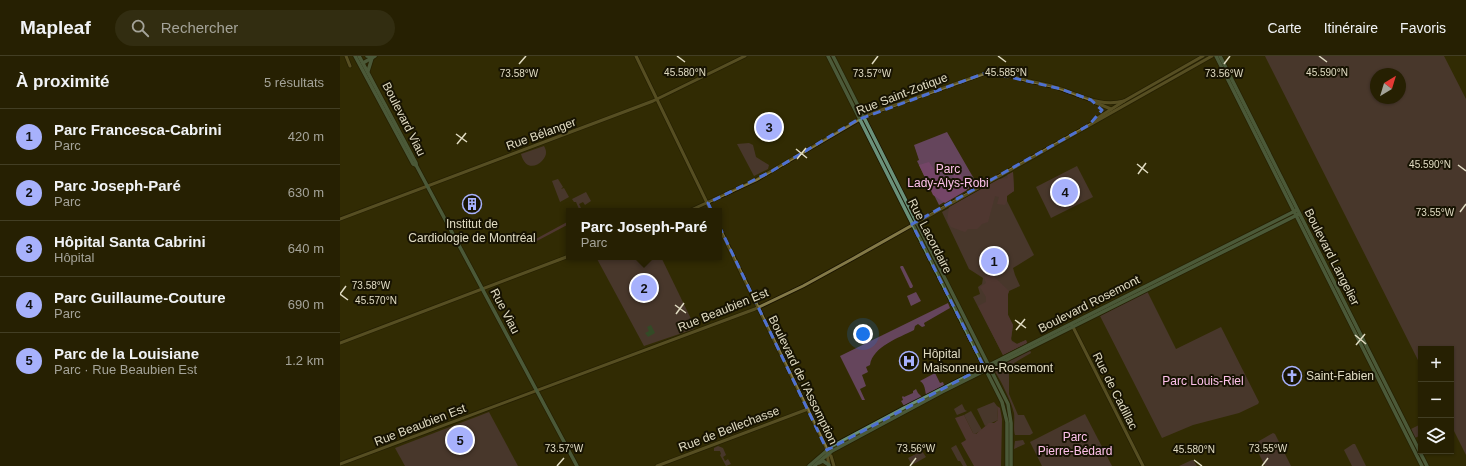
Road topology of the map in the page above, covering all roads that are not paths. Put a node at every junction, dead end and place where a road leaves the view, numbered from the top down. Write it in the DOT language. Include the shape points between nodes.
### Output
graph roads {
  1 [pos="346,56"];
  2 [pos="355,56"];
  3 [pos="359,56"];
  4 [pos="367,56"];
  5 [pos="374,56"];
  6 [pos="636,56"];
  7 [pos="744,56"];
  8 [pos="828,56"];
  9 [pos="833,56"];
  10 [pos="1203,56"];
  11 [pos="1212,56"];
  12 [pos="1216,56"];
  13 [pos="1220,56"];
  14 [pos="361,64"];
  15 [pos="350,66"];
  16 [pos="368,72"];
  17 [pos="1172,74"];
  18 [pos="1174,77"];
  19 [pos="1149,87"];
  20 [pos="1151,90"];
  21 [pos="657,99"];
  22 [pos="1091,100"];
  23 [pos="1124,101"];
  24 [pos="1098,104"];
  25 [pos="1110,104"];
  26 [pos="1111,109"];
  27 [pos="1116,111"];
  28 [pos="864,116"];
  29 [pos="1100,116"];
  30 [pos="859,119"];
  31 [pos="1090,124"];
  32 [pos="416,166"];
  33 [pos="428,186"];
  34 [pos="708,203"];
  35 [pos="696,208"];
  36 [pos="710,208"];
  37 [pos="1296,213"];
  38 [pos="340,219"];
  39 [pos="916,222"];
  40 [pos="912,224"];
  41 [pos="722,233"];
  42 [pos="566,257"];
  43 [pos="482,289"];
  44 [pos="758,307"];
  45 [pos="966,322"];
  46 [pos="962,324"];
  47 [pos="1072,325"];
  48 [pos="340,342"];
  49 [pos="989,367"];
  50 [pos="985,369"];
  51 [pos="537,391"];
  52 [pos="808,409"];
  53 [pos="828,452"];
  54 [pos="340,464"];
  55 [pos="815,465"];
  56 [pos="829,465"];
  57 [pos="577,466"];
  58 [pos="657,466"];
  59 [pos="809,466"];
  60 [pos="834,466"];
  61 [pos="1007,466"];
  62 [pos="1011,466"];
  63 [pos="1143,466"];
  64 [pos="1422,466"];
  65 [pos="1427,466"];
  1 -- 15 [label="street"];
  2 -- 14 [label="main road, Boulevard Viau"];
  3 -- 14 [label="main road, Boulevard Viau"];
  4 -- 5 [label="main road"];
  5 -- 14 [label="main road"];
  5 -- 16 [label="main road"];
  6 -- 21 [label="street"];
  7 -- 21 [label="street, Rue Bélanger"];
  8 -- 30 [label="main road, Rue Lacordaire"];
  9 -- 28 [label="main road, Rue Lacordaire"];
  10 -- 17 [label="street, Rue Beaubien Est"];
  11 -- 18 [label="street, Rue Beaubien Est"];
  12 -- 37 [label="main road, Boulevard Langelier"];
  13 -- 37 [label="main road, Boulevard Langelier"];
  14 -- 16 [label="main road, Boulevard Viau"];
  14 -- 32 [label="main road, Boulevard Viau"];
  16 -- 32 [label="main road, Boulevard Viau"];
  17 -- 18 [label="street"];
  17 -- 19 [label="street, Rue Beaubien Est"];
  18 -- 20 [label="street, Rue Beaubien Est"];
  19 -- 20 [label="street"];
  19 -- 23 [label="street, Rue Beaubien Est"];
  20 -- 27 [label="street, Rue Beaubien Est"];
  21 -- 33 [label="street, Rue Bélanger"];
  21 -- 34 [label="street"];
  22 -- 24 [label="street, Rue Saint-Zotique"];
  22 -- 25 [label="street, Rue Saint-Zotique"];
  22 -- 28 [label="street, Rue Saint-Zotique" via="1058,88 988,72"];
  23 -- 25 [label="street, Rue Beaubien Est"];
  23 -- 26 [label="street, Rue Beaubien Est"];
  24 -- 26 [label="street, Rue Saint-Zotique"];
  24 -- 29 [label="street" via="1102,110"];
  26 -- 27 [label="street, Rue Saint-Zotique"];
  26 -- 29 [label="street, Rue Beaubien Est"];
  27 -- 31 [label="street, Rue Beaubien Est"];
  28 -- 30 [label="street, Rue Saint-Zotique"];
  28 -- 39 [label="main road, Rue Lacordaire"];
  29 -- 31 [label="street, Rue Beaubien Est"];
  30 -- 34 [label="street, Rue Saint-Zotique" via="775,169"];
  30 -- 40 [label="main road, Rue Lacordaire"];
  31 -- 39 [label="street, Rue Beaubien Est"];
  32 -- 33 [label="main road, Rue Viau"];
  33 -- 38 [label="street, Rue Bélanger"];
  33 -- 43 [label="main road, Rue Viau"];
  34 -- 35 [label="street, Rue Saint-Zotique"];
  34 -- 36 [label="street"];
  37 -- 47 [label="main road, Boulevard Rosemont"];
  37 -- 64 [label="main road, Boulevard Langelier"];
  37 -- 65 [label="main road, Boulevard Langelier"];
  39 -- 40 [label="street, Rue Beaubien Est"];
  39 -- 45 [label="main road, Rue Lacordaire"];
  40 -- 44 [label="street, Rue Beaubien Est" via="803,286"];
  40 -- 46 [label="main road, Rue Lacordaire"];
  41 -- 44 [label="street, Boulevard de l'Assomption"];
  42 -- 43 [label="street"];
  43 -- 48 [label="street"];
  43 -- 51 [label="main road, Rue Viau"];
  44 -- 51 [label="street, Rue Beaubien Est"];
  44 -- 52 [label="street, Boulevard de l'Assomption"];
  45 -- 46 [label="main road"];
  45 -- 49 [label="main road, Rue Lacordaire"];
  46 -- 50 [label="main road, Rue Lacordaire"];
  47 -- 49 [label="main road, Boulevard Rosemont"];
  47 -- 63 [label="street, Rue de Cadillac"];
  49 -- 50 [label="main road, Boulevard Rosemont"];
  49 -- 62 [label="main road, Rue Lacordaire" via="1011,415"];
  50 -- 53 [label="main road, Boulevard Rosemont"];
  50 -- 61 [label="main road, Rue Lacordaire" via="1006,411"];
  51 -- 54 [label="street, Rue Beaubien Est"];
  51 -- 57 [label="main road, Rue Viau"];
  52 -- 53 [label="street, Boulevard de l'Assomption"];
  52 -- 58 [label="street, Rue de Bellechasse"];
  53 -- 55 [label="main road, Boulevard Rosemont"];
  53 -- 56 [label="street, Boulevard de l'Assomption"];
  53 -- 59 [label="main road, Boulevard Rosemont"];
  53 -- 60 [label="street, Boulevard de l'Assomption"];
  55 -- 56 [label="main road" via="823,461"];
}
